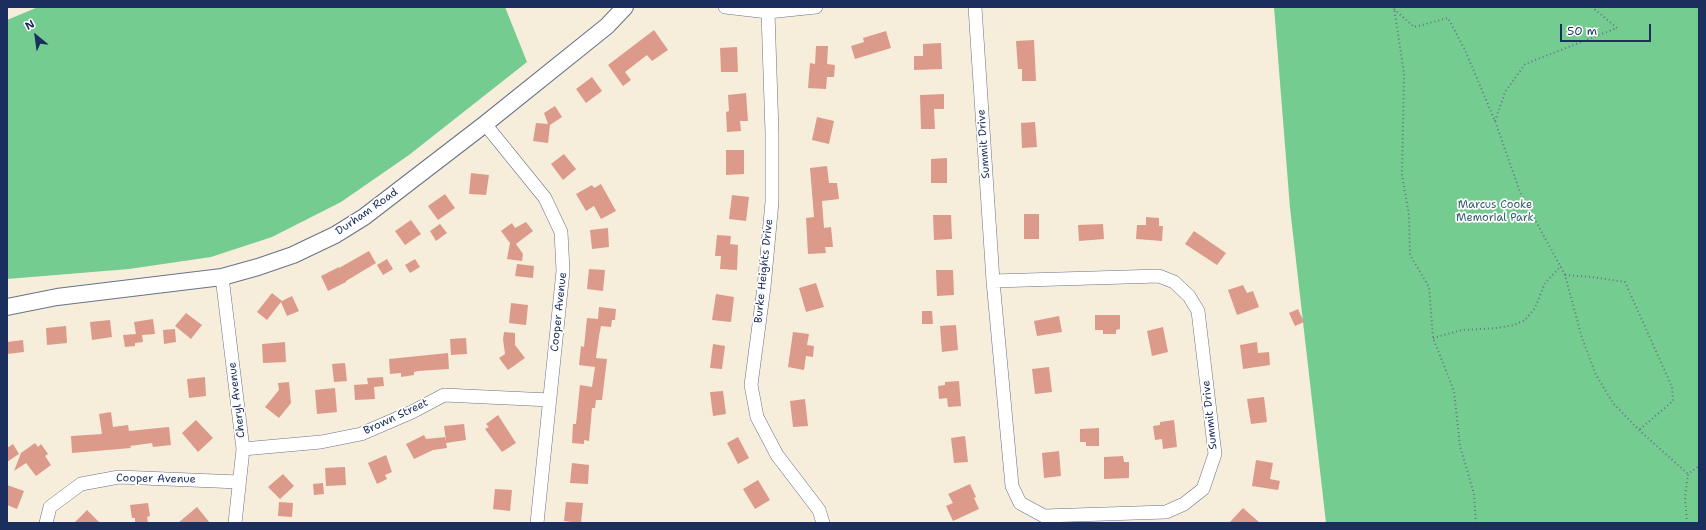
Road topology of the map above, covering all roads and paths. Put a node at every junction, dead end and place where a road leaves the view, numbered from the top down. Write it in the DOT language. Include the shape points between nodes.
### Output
graph roads {
  1 [pos="625,7"];
  2 [pos="725,7"];
  3 [pos="816,7"];
  4 [pos="975,7"];
  5 [pos="1592,7"];
  6 [pos="1394,8"];
  7 [pos="768,12"];
  8 [pos="1495,121"];
  9 [pos="486,124"];
  10 [pos="1561,266"];
  11 [pos="1565,275"];
  12 [pos="222,277"];
  13 [pos="993,281"];
  14 [pos="7,307"];
  15 [pos="1433,338"];
  16 [pos="550,400"];
  17 [pos="1639,430"];
  18 [pos="243,449"];
  19 [pos="1699,466"];
  20 [pos="1688,474"];
  21 [pos="239,482"];
  22 [pos="46,523"];
  23 [pos="235,523"];
  24 [pos="537,523"];
  25 [pos="823,523"];
  26 [pos="1476,523"];
  27 [pos="1687,523"];
  1 -- 9 [label="main road, Durham Road" via="601,30"];
  2 -- 7 [label="street"];
  3 -- 7 [label="street"];
  4 -- 13 [label="street, Summit Drive"];
  5 -- 8 [label="path" via="1617,28 1525,64 1505,92"];
  6 -- 8 [label="path" via="1414,27 1448,18 1465,50"];
  6 -- 15 [label="path" via="1404,74 1402,175 1409,215 1410,254 1429,288"];
  7 -- 25 [label="street, Burke Heights Drive" via="772,202 751,385 757,417 777,455 819,510"];
  8 -- 10 [label="path" via="1520,192"];
  9 -- 12 [label="main road, Durham Road" via="364,217 335,235 293,255 258,268"];
  9 -- 16 [label="street, Cooper Avenue" via="545,198 561,232 563,272"];
  10 -- 11 [label="path"];
  10 -- 15 [label="path" via="1545,283 1535,308 1525,320 1514,325 1462,330"];
  11 -- 17 [label="path" via="1582,338 1596,375 1613,403"];
  11 -- 17 [label="path" via="1626,282 1672,387 1674,401"];
  12 -- 14 [label="main road, Durham Road" via="57,297"];
  12 -- 18 [label="street, Cheryl Avenue"];
  13 -- 13 [label="street, Summit Drive" via="1012,486 1020,503 1044,516 1166,512 1184,504 1202,489 1215,454 1198,311 1189,296 1174,282 1159,276"];
  15 -- 26 [label="path" via="1454,391 1460,446 1474,494"];
  16 -- 18 [label="street, Brown Street" via="444,395 361,434 321,442"];
  16 -- 24 [label="street, Cooper Avenue"];
  17 -- 20 [label="path"];
  18 -- 21 [label="street, Cheryl Avenue"];
  19 -- 20 [label="path"];
  20 -- 27 [label="path" via="1685,497"];
  21 -- 22 [label="street, Cooper Avenue" via="119,477 81,484 50,507"];
  21 -- 23 [label="street, Cheryl Avenue"];
}
